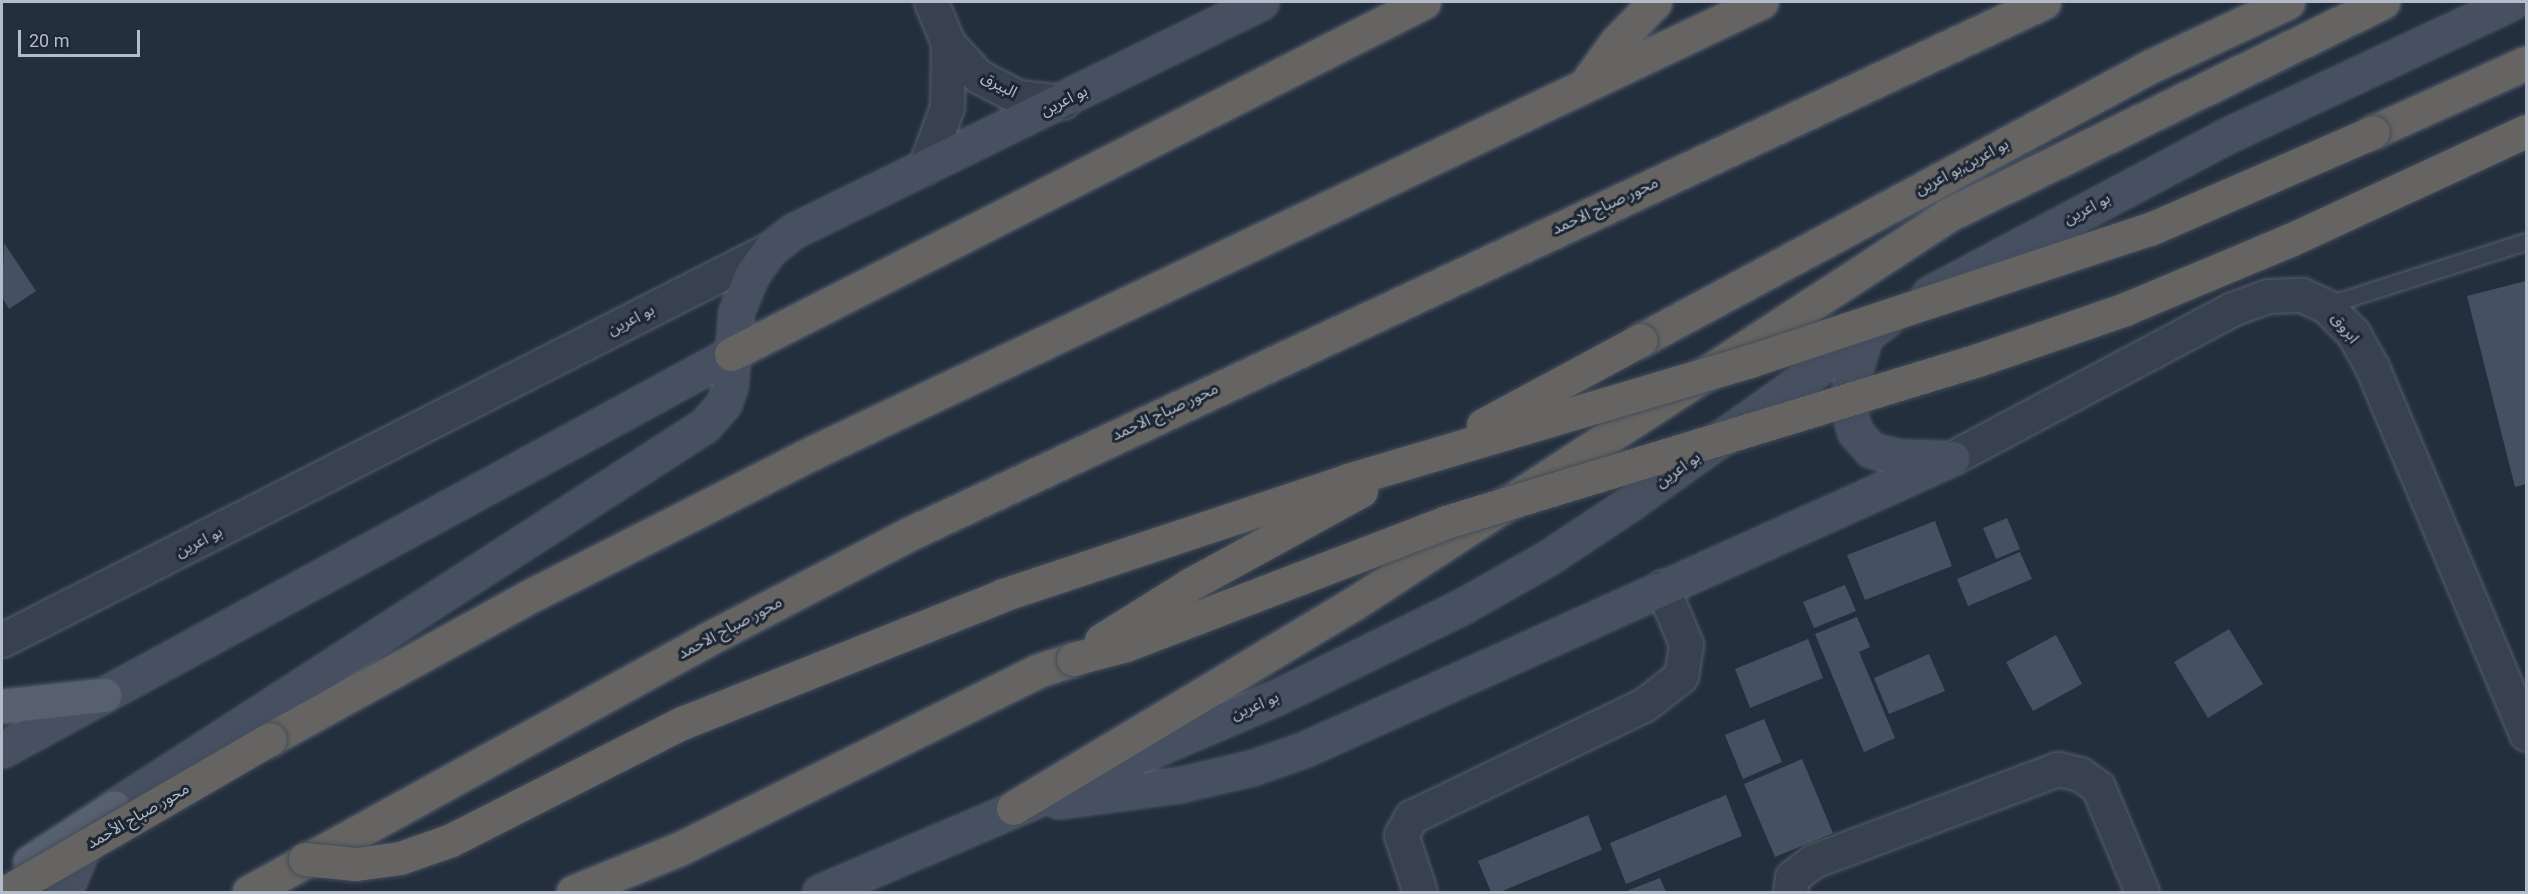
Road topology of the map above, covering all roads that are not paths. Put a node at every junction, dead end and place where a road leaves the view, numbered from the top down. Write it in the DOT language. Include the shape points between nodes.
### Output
graph roads {
  1 [pos="931,2"];
  2 [pos="1261,2"];
  3 [pos="1424,2"];
  4 [pos="1655,2"];
  5 [pos="1761,2"];
  6 [pos="2044,2"];
  7 [pos="2288,2"];
  8 [pos="2383,2"];
  9 [pos="2512,2"];
  10 [pos="948,43"];
  11 [pos="2526,63"];
  12 [pos="1582,88"];
  13 [pos="1063,102"];
  14 [pos="2526,131"];
  15 [pos="925,167"];
  16 [pos="2526,242"];
  17 [pos="770,249"];
  18 [pos="2326,306"];
  19 [pos="1866,333"];
  20 [pos="731,354"];
  21 [pos="1952,458"];
  22 [pos="1662,587"];
  23 [pos="2,640"];
  24 [pos="1072,659"];
  25 [pos="104,695"];
  26 [pos="2,706"];
  27 [pos="2526,734"];
  28 [pos="2,750"];
  29 [pos="114,807"];
  30 [pos="1013,808"];
  31 [pos="305,859"];
  32 [pos="2,880"];
  33 [pos="6,892"];
  34 [pos="64,892"];
  35 [pos="249,892"];
  36 [pos="573,892"];
  37 [pos="820,892"];
  38 [pos="1420,892"];
  39 [pos="1790,892"];
  40 [pos="2142,892"];
  1 -- 10 [label="street, البيرق"];
  2 -- 13 [label="main road, بو اعرين"];
  3 -- 20 [label="highway"];
  4 -- 12 [label="highway" via="1617,41"];
  5 -- 12 [label="highway"];
  6 -- 31 [label="highway, محور صباح الاحمد" via="911,533"];
  7 -- 24 [label="highway, بو اعرين,بو اعرين, bridge" via="2151,66 1641,340 1189,585"];
  8 -- 30 [label="highway" via="1950,214 1353,604"];
  9 -- 19 [label="main road, بو اعرين" via="2224,137 1957,278"];
  10 -- 13 [label="street, البيرق" via="962,61 998,88 1018,97"];
  10 -- 15 [label="street, البيرق" via="947,107"];
  11 -- 31 [label="highway, bridge" via="2150,229 1750,360 1348,480 1003,595 682,723 451,840 400,858 356,864"];
  12 -- 33 [label="highway, محور صباح الأحمد, bridge" via="812,453 536,593 270,739"];
  13 -- 15 [label="main road, بو اعرين"];
  14 -- 24 [label="highway, bridge" via="2300,236 2125,309 1978,360 1446,522 1126,645"];
  15 -- 17 [label="main road, بو اعرين" via="793,231"];
  16 -- 18 [label="lane"];
  17 -- 20 [label="main road" via="752,274 736,312"];
  17 -- 23 [label="street, بو اعرين"];
  18 -- 21 [label="street, ابروق" via="2302,295 2268,296 2232,309"];
  18 -- 27 [label="street, ابروق" via="2353,333 2372,367"];
  19 -- 21 [label="main road" via="1851,382 1850,415 1855,432 1871,450 1899,457"];
  19 -- 30 [label="main road, بو اعرين" via="1629,504 1546,559 1459,608 1275,699"];
  20 -- 25 [label="main road"];
  20 -- 29 [label="main road" via="730,386 724,403 705,425"];
  21 -- 22 [label="main road"];
  22 -- 30 [label="main road" via="1382,716 1261,764 1178,785"];
  22 -- 38 [label="street" via="1686,644 1682,676 1644,705 1411,817 1401,835"];
  24 -- 36 [label="highway" via="1016,681 679,849"];
  25 -- 26 [label="main road"];
  25 -- 28 [label="main road"];
  29 -- 32 [label="main road"];
  29 -- 34 [label="main road" via="83,847"];
  30 -- 37 [label="main road, بو اعرين"];
  31 -- 35 [label="highway"];
  39 -- 40 [label="street" via="1792,877 1813,861 2058,769 2080,774 2098,787"];
}
